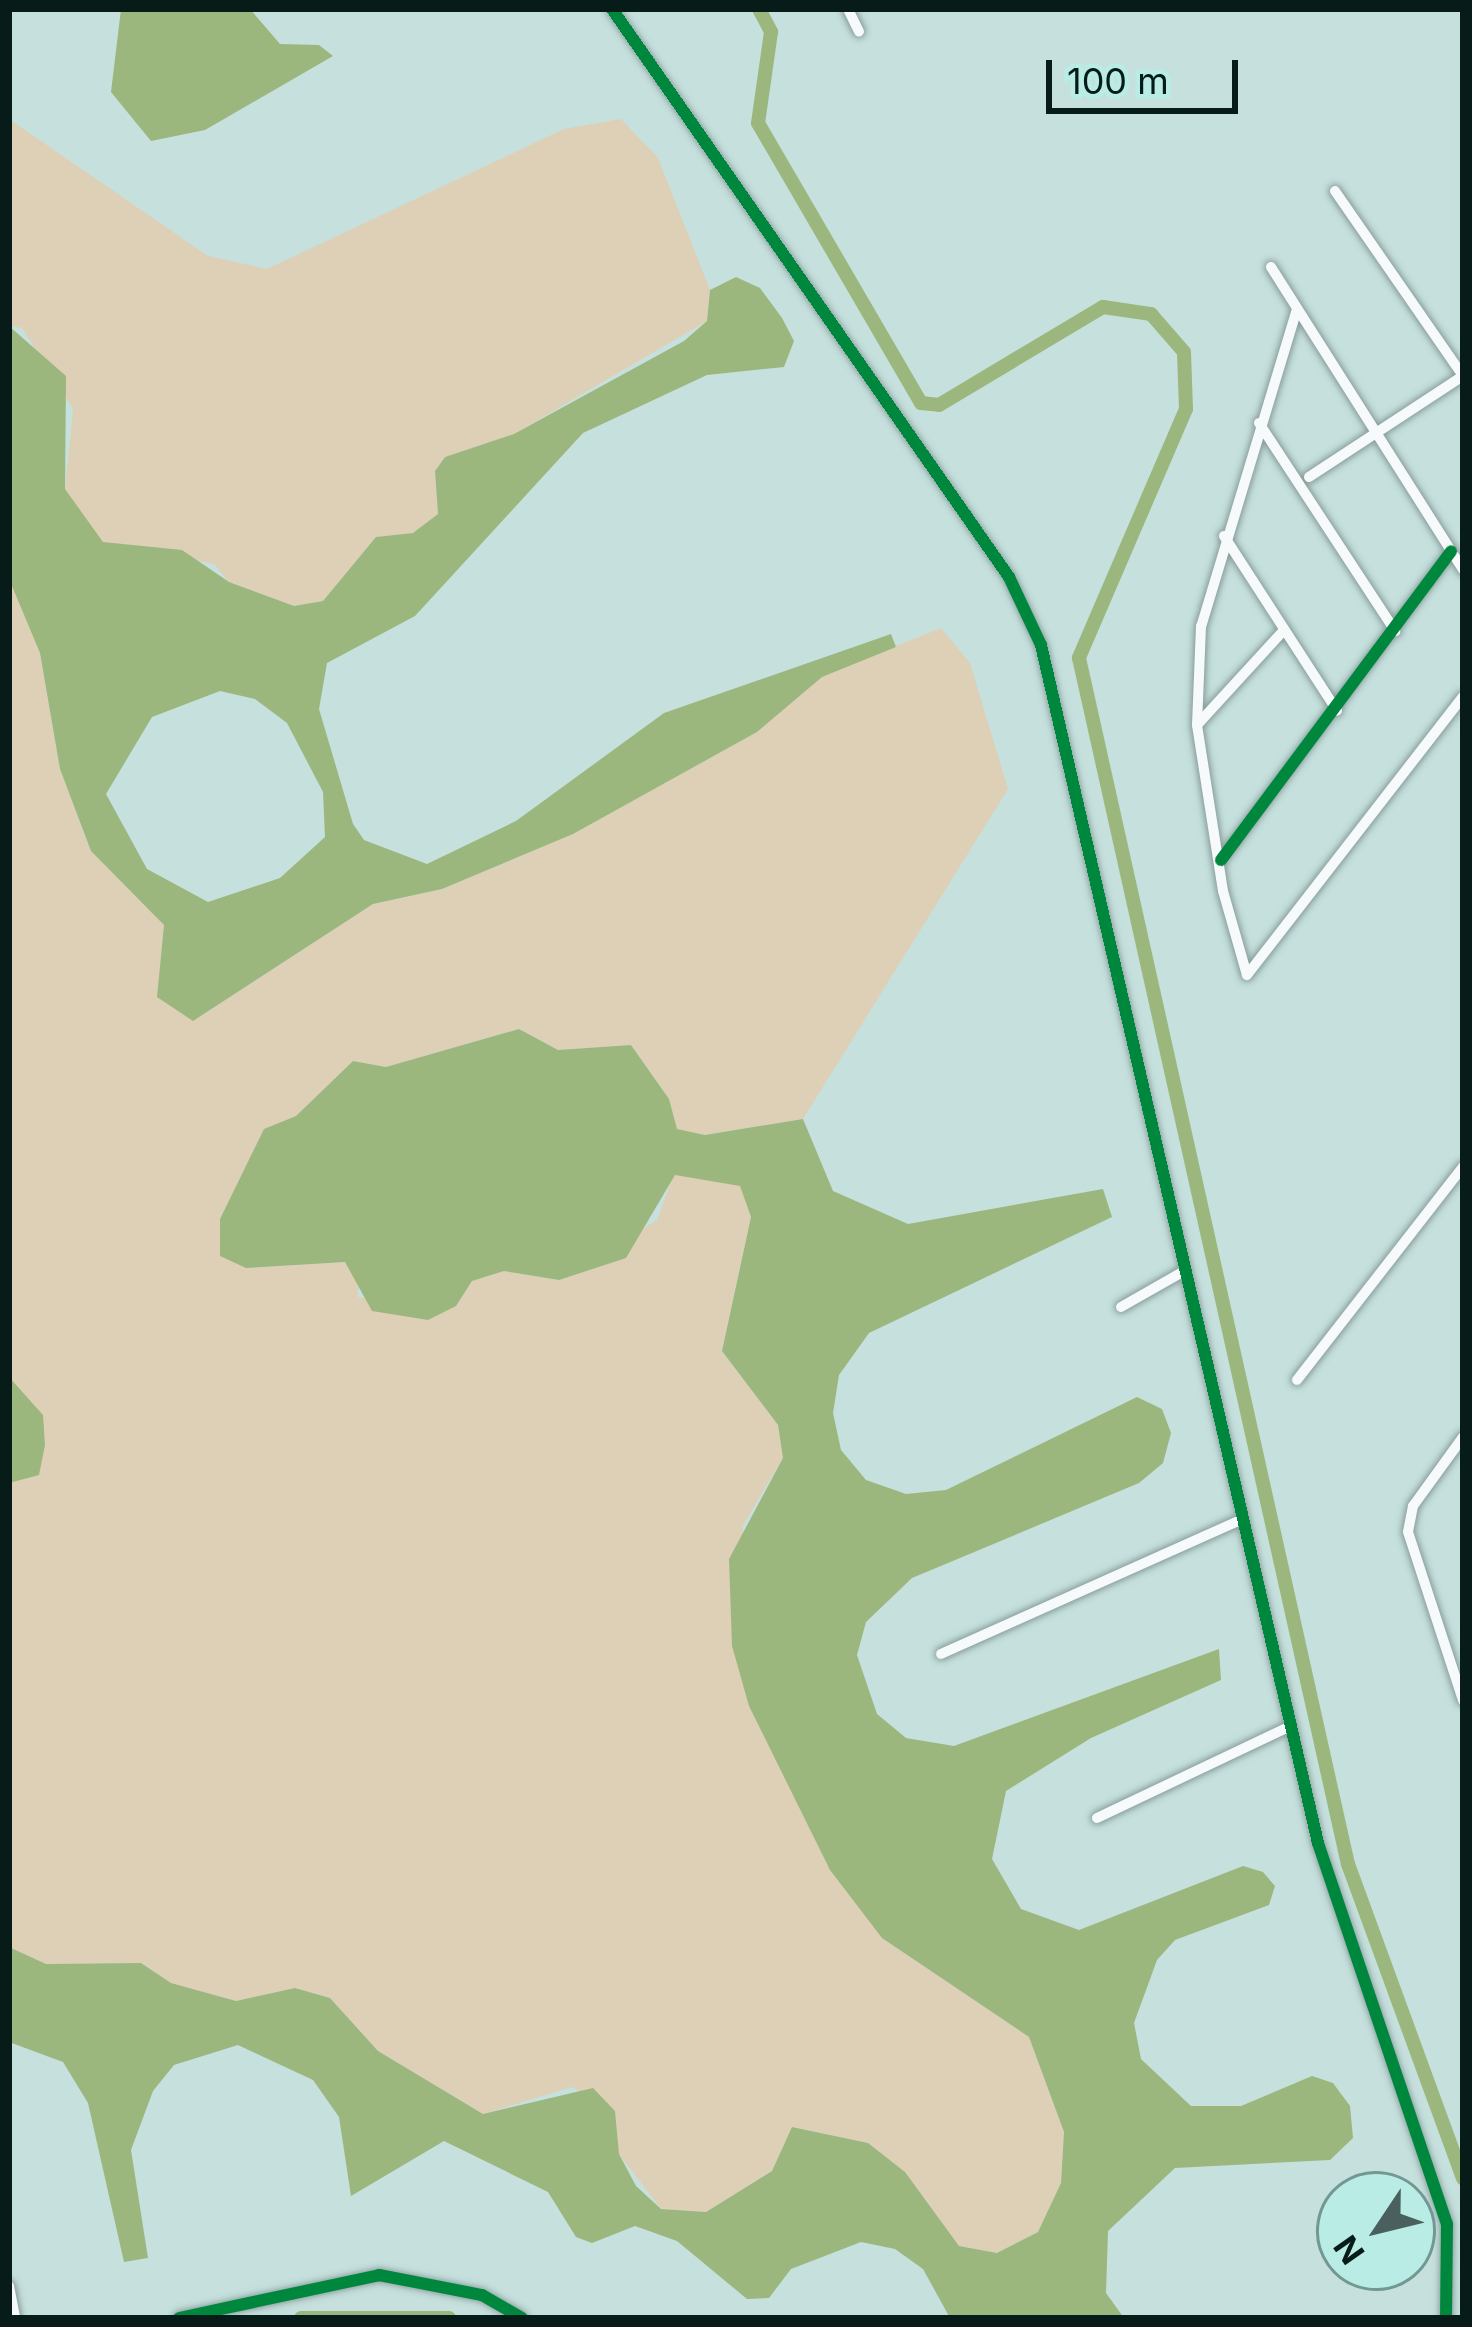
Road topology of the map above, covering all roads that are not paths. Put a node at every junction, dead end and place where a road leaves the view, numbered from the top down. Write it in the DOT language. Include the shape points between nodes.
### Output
graph roads {
  1 [pos="613,9"];
  2 [pos="848,9"];
  3 [pos="860,32"];
  4 [pos="1335,191"];
  5 [pos="1270,267"];
  6 [pos="1297,309"];
  7 [pos="1463,376"];
  8 [pos="1259,423"];
  9 [pos="1375,431"];
  10 [pos="1309,477"];
  11 [pos="1224,536"];
  12 [pos="1451,551"];
  13 [pos="1463,570"];
  14 [pos="1284,630"];
  15 [pos="1395,632"];
  16 [pos="1463,697"];
  17 [pos="1337,712"];
  18 [pos="1197,724"];
  19 [pos="1221,860"];
  20 [pos="1463,1167"];
  21 [pos="1184,1270"];
  22 [pos="1121,1307"];
  23 [pos="1297,1380"];
  24 [pos="1463,1437"];
  25 [pos="1243,1519"];
  26 [pos="941,1654"];
  27 [pos="1463,1700"];
  28 [pos="1289,1726"];
  29 [pos="1097,1818"];
  30 [pos="9,2286"];
  31 [pos="14,2318"];
  32 [pos="179,2318"];
  33 [pos="522,2318"];
  34 [pos="1446,2318"];
  1 -- 21 [label="street" via="1030,615 1082,797"];
  2 -- 3 [label="street"];
  4 -- 7 [label="street"];
  5 -- 6 [label="street"];
  6 -- 8 [label="street"];
  6 -- 9 [label="street"];
  7 -- 9 [label="street"];
  8 -- 11 [label="street"];
  8 -- 15 [label="street"];
  9 -- 10 [label="street"];
  9 -- 12 [label="street"];
  11 -- 14 [label="street"];
  11 -- 18 [label="street" via="1201,626"];
  12 -- 13 [label="street"];
  12 -- 15 [label="street"];
  14 -- 17 [label="street"];
  14 -- 18 [label="street"];
  15 -- 17 [label="street"];
  16 -- 19 [label="street" via="1251,974 1237,955"];
  17 -- 19 [label="street"];
  18 -- 19 [label="street"];
  20 -- 23 [label="street"];
  21 -- 22 [label="street"];
  21 -- 25 [label="street"];
  24 -- 27 [label="street" via="1413,1506 1408,1532"];
  25 -- 26 [label="street"];
  25 -- 28 [label="street"];
  28 -- 29 [label="street"];
  28 -- 34 [label="street" via="1348,1950 1448,2224"];
  30 -- 31 [label="street"];
  32 -- 33 [label="street" via="379,2276 482,2295"];
}
